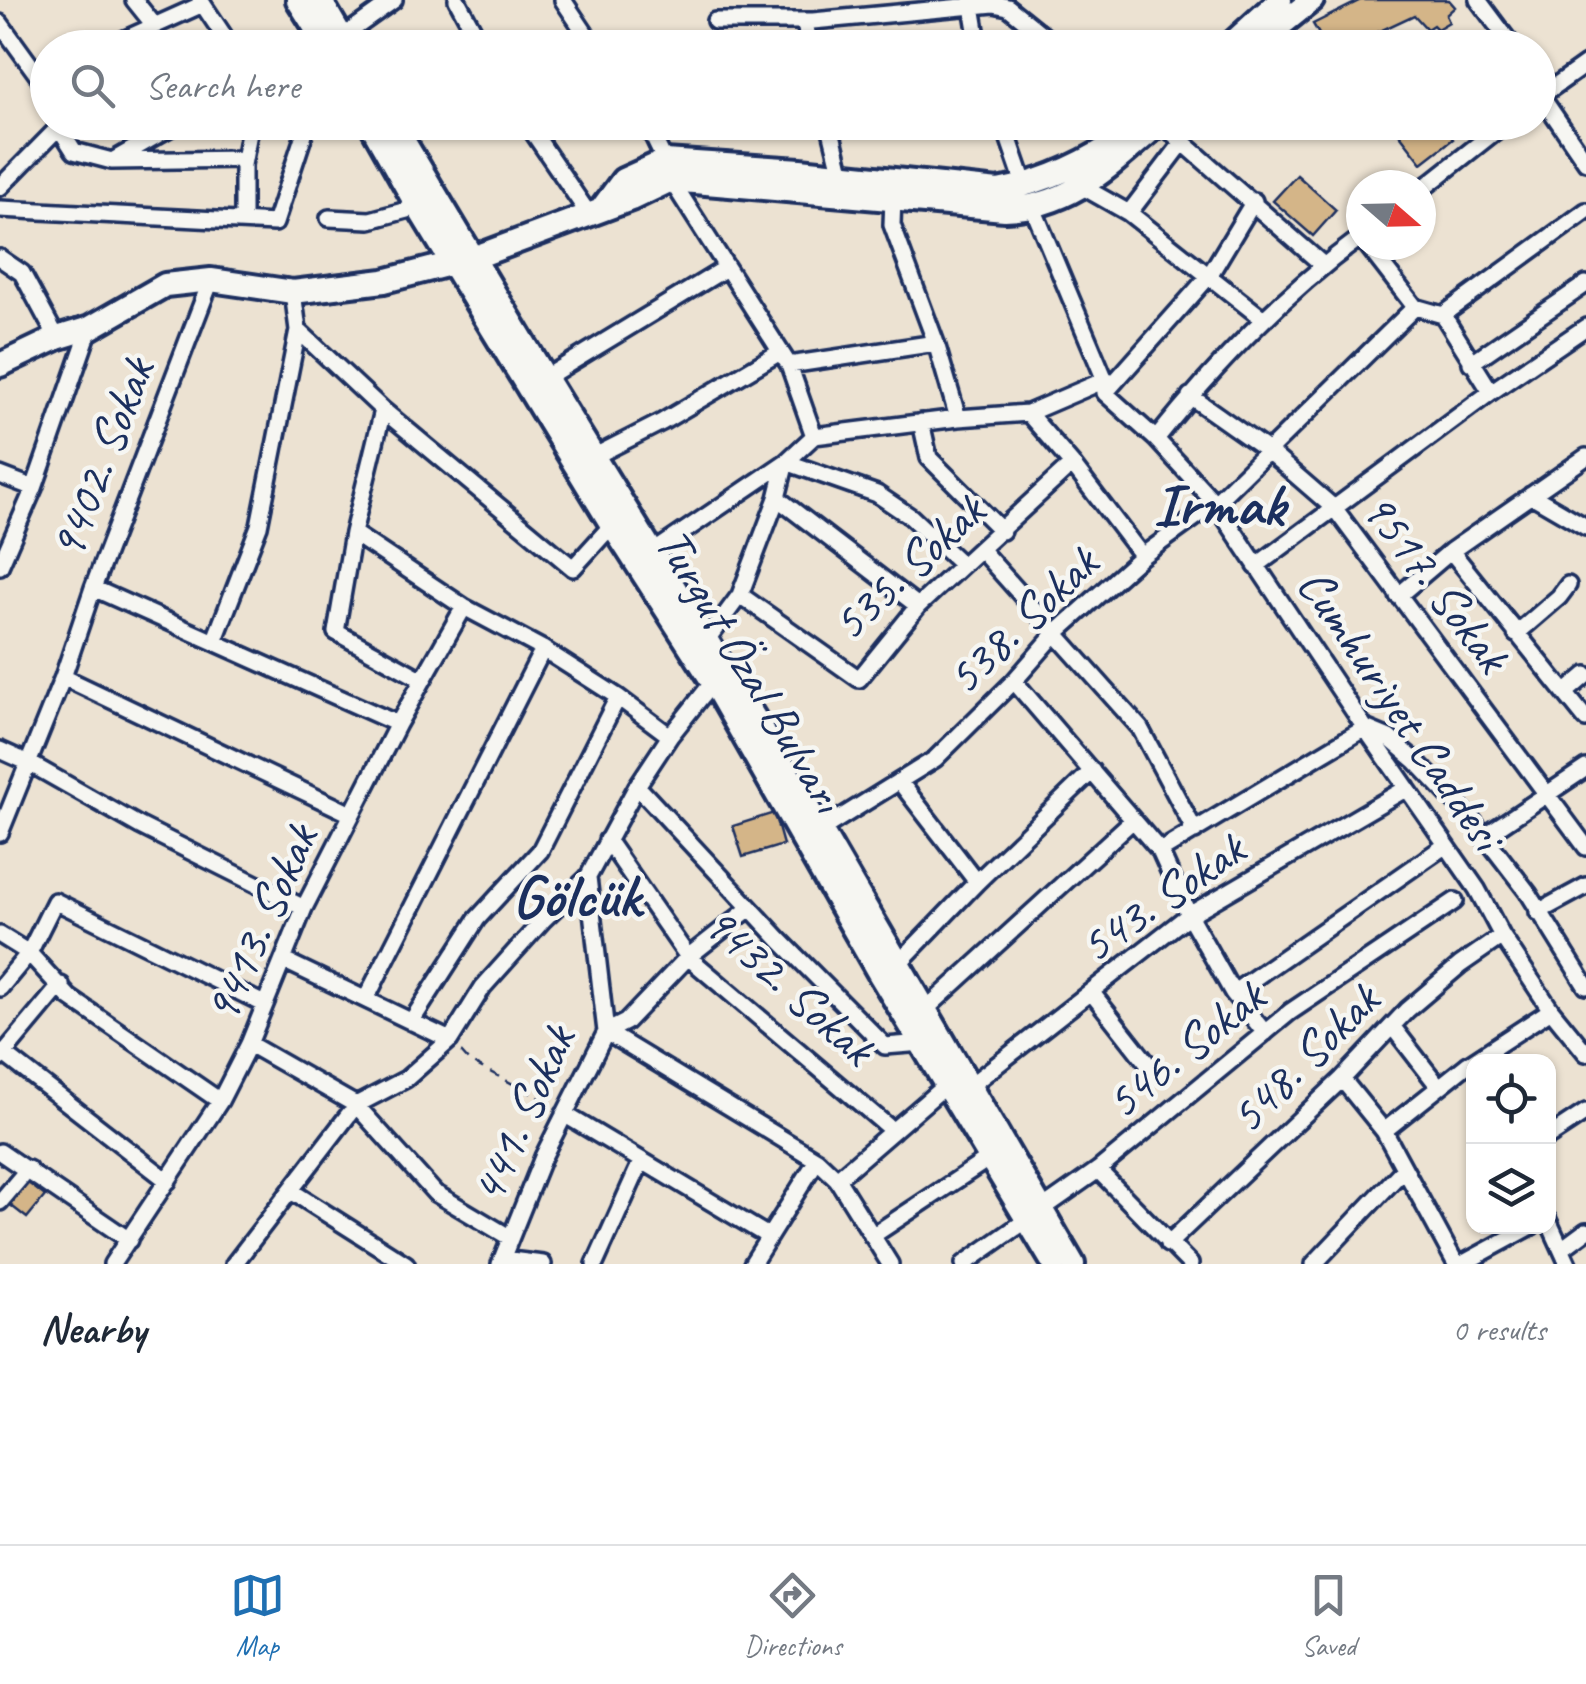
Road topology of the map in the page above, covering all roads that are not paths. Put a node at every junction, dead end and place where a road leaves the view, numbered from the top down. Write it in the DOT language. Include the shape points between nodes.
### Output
graph roads {
  1 [pos="134,0"];
  2 [pos="298,0"];
  3 [pos="320,0"];
  4 [pos="394,0"];
  5 [pos="456,0"];
  6 [pos="562,0"];
  7 [pos="1280,0"];
  8 [pos="1312,0"];
  9 [pos="1478,0"];
  10 [pos="202,2"];
  11 [pos="972,3"];
  12 [pos="804,20"];
  13 [pos="715,21"];
  14 [pos="0,23"];
  15 [pos="154,25"];
  16 [pos="143,30"];
  17 [pos="220,30"];
  18 [pos="325,30"];
  19 [pos="332,30"];
  20 [pos="356,30"];
  21 [pos="473,30"];
  22 [pos="583,30"];
  23 [pos="806,30"];
  24 [pos="976,30"];
  25 [pos="1037,30"];
  26 [pos="1247,30"];
  27 [pos="1274,30"];
  28 [pos="1500,30"];
  29 [pos="30,58"];
  30 [pos="1586,64"];
  31 [pos="1556,83"];
  32 [pos="1556,118"];
  33 [pos="44,140"];
  34 [pos="67,140"];
  35 [pos="149,140"];
  36 [pos="248,140"];
  37 [pos="302,140"];
  38 [pos="380,140"];
  39 [pos="401,140"];
  40 [pos="540,140"];
  41 [pos="654,140"];
  42 [pos="834,140"];
  43 [pos="1009,140"];
  44 [pos="1119,140"];
  45 [pos="1140,140"];
  46 [pos="1181,140"];
  47 [pos="1484,140"];
  48 [pos="1183,142"];
  49 [pos="244,159"];
  50 [pos="112,161"];
  51 [pos="1586,162"];
  52 [pos="668,171"];
  53 [pos="842,174"];
  54 [pos="1436,178"];
  55 [pos="0,187"];
  56 [pos="1083,187"];
  57 [pos="1029,197"];
  58 [pos="893,198"];
  59 [pos="1254,201"];
  60 [pos="418,207"];
  61 [pos="0,209"];
  62 [pos="595,210"];
  63 [pos="1586,211"];
  64 [pos="1129,213"];
  65 [pos="330,218"];
  66 [pos="243,220"];
  67 [pos="1346,248"];
  68 [pos="0,258"];
  69 [pos="464,260"];
  70 [pos="1380,260"];
  71 [pos="1323,265"];
  72 [pos="726,268"];
  73 [pos="1208,276"];
  74 [pos="211,280"];
  75 [pos="1586,284"];
  76 [pos="293,292"];
  77 [pos="1416,307"];
  78 [pos="1442,316"];
  79 [pos="1262,318"];
  80 [pos="1586,327"];
  81 [pos="90,328"];
  82 [pos="298,330"];
  83 [pos="57,338"];
  84 [pos="936,343"];
  85 [pos="785,359"];
  86 [pos="1471,363"];
  87 [pos="0,365"];
  88 [pos="544,378"];
  89 [pos="1105,386"];
  90 [pos="1492,392"];
  91 [pos="1190,396"];
  92 [pos="383,410"];
  93 [pos="1028,413"];
  94 [pos="958,418"];
  95 [pos="920,422"];
  96 [pos="814,436"];
  97 [pos="1156,439"];
  98 [pos="1268,450"];
  99 [pos="593,457"];
  100 [pos="1586,457"];
  101 [pos="786,462"];
  102 [pos="1072,464"];
  103 [pos="0,476"];
  104 [pos="34,488"];
  105 [pos="1531,495"];
  106 [pos="777,498"];
  107 [pos="1215,502"];
  108 [pos="1335,509"];
  109 [pos="612,525"];
  110 [pos="1586,526"];
  111 [pos="1002,530"];
  112 [pos="352,533"];
  113 [pos="6,535"];
  114 [pos="982,550"];
  115 [pos="1450,551"];
  116 [pos="652,553"];
  117 [pos="1142,556"];
  118 [pos="961,564"];
  119 [pos="0,566"];
  120 [pos="1256,566"];
  121 [pos="1568,585"];
  122 [pos="92,588"];
  123 [pos="740,594"];
  124 [pos="1398,596"];
  125 [pos="918,606"];
  126 [pos="464,607"];
  127 [pos="1056,633"];
  128 [pos="1516,634"];
  129 [pos="706,641"];
  130 [pos="214,642"];
  131 [pos="542,649"];
  132 [pos="1586,675"];
  133 [pos="63,677"];
  134 [pos="423,680"];
  135 [pos="714,682"];
  136 [pos="1014,682"];
  137 [pos="1565,693"];
  138 [pos="618,697"];
  139 [pos="1586,719"];
  140 [pos="398,724"];
  141 [pos="1364,728"];
  142 [pos="670,736"];
  143 [pos="0,750"];
  144 [pos="29,762"];
  145 [pos="1586,768"];
  146 [pos="1092,772"];
  147 [pos="900,782"];
  148 [pos="637,786"];
  149 [pos="1407,788"];
  150 [pos="1548,796"];
  151 [pos="352,814"];
  152 [pos="1132,820"];
  153 [pos="819,831"];
  154 [pos="1194,831"];
  155 [pos="0,833"];
  156 [pos="1483,837"];
  157 [pos="607,840"];
  158 [pos="1446,845"];
  159 [pos="1586,848"];
  160 [pos="1160,851"];
  161 [pos="588,877"];
  162 [pos="977,882"];
  163 [pos="1586,886"];
  164 [pos="1456,901"];
  165 [pos="304,908"];
  166 [pos="750,908"];
  167 [pos="1538,912"];
  168 [pos="1189,915"];
  169 [pos="0,935"];
  170 [pos="1502,936"];
  171 [pos="28,953"];
  172 [pos="688,957"];
  173 [pos="283,960"];
  174 [pos="898,964"];
  175 [pos="61,985"];
  176 [pos="1586,986"];
  177 [pos="0,988"];
  178 [pos="1092,992"];
  179 [pos="1233,993"];
  180 [pos="366,999"];
  181 [pos="264,1004"];
  182 [pos="925,1010"];
  183 [pos="1551,1010"];
  184 [pos="411,1022"];
  185 [pos="1392,1026"];
  186 [pos="606,1032"];
  187 [pos="1265,1033"];
  188 [pos="450,1040"];
  189 [pos="922,1043"];
  190 [pos="249,1044"];
  191 [pos="1586,1053"];
  192 [pos="1493,1054"];
  193 [pos="2,1056"];
  194 [pos="1151,1068"];
  195 [pos="1466,1073"];
  196 [pos="1342,1079"];
  197 [pos="959,1084"];
  198 [pos="1440,1087"];
  199 [pos="220,1101"];
  200 [pos="356,1105"];
  201 [pos="1586,1112"];
  202 [pos="564,1114"];
  203 [pos="893,1131"];
  204 [pos="1384,1131"];
  205 [pos="1556,1132"];
  206 [pos="0,1152"];
  207 [pos="988,1159"];
  208 [pos="818,1160"];
  209 [pos="641,1162"];
  210 [pos="28,1169"];
  211 [pos="1098,1170"];
  212 [pos="1403,1170"];
  213 [pos="837,1178"];
  214 [pos="168,1181"];
  215 [pos="291,1190"];
  216 [pos="0,1202"];
  217 [pos="1035,1216"];
  218 [pos="1586,1231"];
  219 [pos="1517,1234"];
  220 [pos="768,1236"];
  221 [pos="872,1236"];
  222 [pos="509,1237"];
  223 [pos="129,1240"];
  224 [pos="1168,1244"];
  225 [pos="1565,1256"];
  226 [pos="120,1261"];
  227 [pos="501,1261"];
  228 [pos="966,1263"];
  229 [pos="234,1264"];
  230 [pos="406,1264"];
  231 [pos="543,1264"];
  232 [pos="595,1264"];
  233 [pos="752,1264"];
  234 [pos="890,1264"];
  235 [pos="1054,1264"];
  236 [pos="1073,1264"];
  237 [pos="1190,1264"];
  238 [pos="1314,1264"];
  239 [pos="1459,1264"];
  1 -- 15 [label="street"];
  2 -- 18 [label="street"];
  3 -- 19 [label="street"];
  4 -- 20 [label="street"];
  5 -- 21 [label="street"];
  6 -- 22 [label="street"];
  7 -- 26 [label="street"];
  8 -- 27 [label="street"];
  9 -- 28 [label="street"];
  10 -- 15 [label="street"];
  10 -- 17 [label="street"];
  11 -- 12 [label="street"];
  11 -- 24 [label="street"];
  11 -- 25 [label="street" via="1008,7"];
  12 -- 13 [label="street"];
  12 -- 23 [label="street"];
  14 -- 29 [label="street"];
  15 -- 16 [label="street"];
  30 -- 31 [label="street"];
  32 -- 51 [label="street"];
  33 -- 55 [label="street"];
  34 -- 50 [label="street" via="74,151"];
  35 -- 50 [label="street"];
  36 -- 49 [label="street"];
  37 -- 66 [label="street" via="275,222"];
  38 -- 60 [label="street, Turgut Özal Bulvarı"];
  39 -- 69 [label="street, Turgut Özal Bulvarı"];
  40 -- 62 [label="street"];
  41 -- 52 [label="street"];
  42 -- 53 [label="street"];
  43 -- 57 [label="street, Cumhuriyet Caddesi"];
  44 -- 57 [label="street"];
  45 -- 56 [label="street"];
  46 -- 48 [label="street"];
  47 -- 54 [label="street"];
  48 -- 59 [label="street"];
  48 -- 64 [label="street"];
  49 -- 50 [label="street"];
  49 -- 66 [label="street"];
  52 -- 53 [label="street"];
  52 -- 58 [label="street"];
  52 -- 62 [label="street" via="623,180"];
  52 -- 72 [label="street"];
  53 -- 57 [label="street"];
  56 -- 57 [label="street"];
  56 -- 64 [label="street"];
  57 -- 58 [label="street" via="1005,209"];
  57 -- 89 [label="street, Cumhuriyet Caddesi"];
  58 -- 84 [label="street" via="892,225"];
  59 -- 71 [label="street"];
  59 -- 73 [label="street"];
  60 -- 65 [label="street" via="370,220"];
  60 -- 69 [label="street, Turgut Özal Bulvarı"];
  61 -- 66 [label="street"];
  62 -- 69 [label="street"];
  63 -- 78 [label="street"];
  64 -- 73 [label="street"];
  67 -- 71 [label="street"];
  68 -- 83 [label="street" via="22,274"];
  69 -- 76 [label="street" via="384,281"];
  69 -- 88 [label="street, Turgut Özal Bulvarı"];
  69 -- 109 [label="street, Turgut Özal Bulvarı"];
  70 -- 77 [label="street"];
  71 -- 79 [label="street"];
  72 -- 85 [label="street"];
  72 -- 88 [label="street"];
  73 -- 79 [label="street"];
  73 -- 89 [label="street"];
  74 -- 76 [label="street"];
  74 -- 81 [label="street" via="165,284"];
  74 -- 122 [label="street, 9402. Sokak"];
  75 -- 86 [label="street"];
  76 -- 82 [label="street"];
  77 -- 78 [label="street"];
  77 -- 98 [label="street, 538. Sokak"];
  78 -- 86 [label="street"];
  79 -- 91 [label="street"];
  80 -- 90 [label="street"];
  81 -- 83 [label="street"];
  81 -- 104 [label="street"];
  82 -- 92 [label="street"];
  82 -- 130 [label="street" via="259,526"];
  83 -- 87 [label="street"];
  84 -- 85 [label="street"];
  84 -- 94 [label="street"];
  85 -- 96 [label="street"];
  85 -- 99 [label="street"];
  86 -- 90 [label="street"];
  88 -- 99 [label="street, Turgut Özal Bulvarı"];
  89 -- 93 [label="street"];
  89 -- 97 [label="street, Cumhuriyet Caddesi"];
  90 -- 108 [label="street"];
  91 -- 97 [label="street"];
  91 -- 98 [label="street, 9517. Sokak"];
  92 -- 109 [label="street" via="573,568"];
  92 -- 112 [label="street"];
  93 -- 94 [label="street"];
  93 -- 102 [label="street"];
  94 -- 95 [label="street"];
  95 -- 96 [label="street"];
  95 -- 111 [label="street" via="930,458"];
  96 -- 101 [label="street"];
  97 -- 107 [label="street, Cumhuriyet Caddesi"];
  98 -- 107 [label="street, 538. Sokak"];
  98 -- 108 [label="street, 9517. Sokak"];
  99 -- 116 [label="street, Turgut Özal Bulvarı"];
  100 -- 105 [label="street"];
  101 -- 106 [label="street"];
  101 -- 116 [label="street"];
  101 -- 118 [label="street" via="877,494"];
  102 -- 111 [label="street, 535. Sokak"];
  102 -- 117 [label="street"];
  103 -- 104 [label="street"];
  104 -- 113 [label="street"];
  105 -- 110 [label="street"];
  105 -- 115 [label="street"];
  106 -- 123 [label="street"];
  106 -- 125 [label="street"];
  107 -- 117 [label="street, 538. Sokak"];
  107 -- 120 [label="street, Cumhuriyet Caddesi"];
  108 -- 120 [label="street"];
  108 -- 124 [label="street, 9517. Sokak"];
  109 -- 135 [label="street, Turgut Özal Bulvarı"];
  111 -- 114 [label="street, 535. Sokak"];
  112 -- 126 [label="street"];
  112 -- 134 [label="street" via="336,632"];
  113 -- 119 [label="street"];
  114 -- 118 [label="street, 535. Sokak"];
  114 -- 127 [label="street"];
  115 -- 124 [label="street"];
  115 -- 128 [label="street"];
  116 -- 129 [label="street, Turgut Özal Bulvarı"];
  117 -- 127 [label="street, 538. Sokak"];
  118 -- 125 [label="street, 535. Sokak"];
  120 -- 141 [label="street, Cumhuriyet Caddesi"];
  121 -- 128 [label="street"];
  122 -- 130 [label="street"];
  122 -- 133 [label="street, 9402. Sokak"];
  123 -- 125 [label="street, 535. Sokak" via="859,679"];
  123 -- 129 [label="street"];
  124 -- 150 [label="street, 9517. Sokak"];
  126 -- 131 [label="street"];
  126 -- 134 [label="street, 9413. Sokak"];
  127 -- 136 [label="street, 538. Sokak"];
  127 -- 154 [label="street" via="1140,728"];
  128 -- 137 [label="street"];
  129 -- 153 [label="street, Turgut Özal Bulvarı"];
  130 -- 140 [label="street"];
  131 -- 138 [label="street"];
  131 -- 180 [label="street"];
  132 -- 137 [label="street"];
  133 -- 144 [label="street, 9402. Sokak"];
  133 -- 151 [label="street"];
  134 -- 140 [label="street, 9413. Sokak"];
  135 -- 142 [label="street"];
  135 -- 189 [label="street, Turgut Özal Bulvarı"];
  136 -- 146 [label="street"];
  136 -- 147 [label="street, 538. Sokak" via="935,758"];
  137 -- 139 [label="street"];
  138 -- 142 [label="street"];
  138 -- 184 [label="street" via="540,851 477,919"];
  140 -- 151 [label="street, 9413. Sokak"];
  141 -- 149 [label="street, Cumhuriyet Caddesi"];
  141 -- 154 [label="street"];
  141 -- 156 [label="street" via="1389,738 1416,762"];
  142 -- 148 [label="street"];
  143 -- 144 [label="street"];
  144 -- 155 [label="street, 9402. Sokak"];
  144 -- 165 [label="street"];
  145 -- 150 [label="street"];
  146 -- 152 [label="street"];
  146 -- 162 [label="street"];
  147 -- 153 [label="street, 538. Sokak"];
  147 -- 162 [label="street"];
  148 -- 157 [label="street"];
  148 -- 166 [label="street"];
  149 -- 158 [label="street, Cumhuriyet Caddesi"];
  149 -- 168 [label="street, 543. Sokak"];
  150 -- 156 [label="street"];
  150 -- 159 [label="street, 9517. Sokak"];
  151 -- 165 [label="street, 9413. Sokak"];
  152 -- 160 [label="street"];
  152 -- 182 [label="street"];
  153 -- 174 [label="street, Turgut Özal Bulvarı"];
  154 -- 160 [label="street"];
  156 -- 167 [label="street"];
  157 -- 161 [label="street"];
  157 -- 172 [label="street, 9432. Sokak"];
  158 -- 170 [label="street, Cumhuriyet Caddesi"];
  158 -- 179 [label="street"];
  160 -- 168 [label="street"];
  161 -- 186 [label="street, 441. Sokak"];
  161 -- 188 [label="street" via="483,987"];
  162 -- 174 [label="street"];
  163 -- 167 [label="street"];
  164 -- 187 [label="street, 546. Sokak"];
  165 -- 173 [label="street, 9413. Sokak"];
  166 -- 172 [label="street"];
  166 -- 189 [label="street" via="885,1046"];
  167 -- 176 [label="street"];
  168 -- 178 [label="street, 543. Sokak"];
  168 -- 179 [label="street"];
  169 -- 171 [label="street"];
  170 -- 183 [label="street, Cumhuriyet Caddesi"];
  170 -- 185 [label="street, 548. Sokak"];
  171 -- 175 [label="street"];
  171 -- 177 [label="street"];
  171 -- 181 [label="street" via="55,901"];
  172 -- 186 [label="street" via="626,1022"];
  172 -- 203 [label="street, 9432. Sokak"];
  173 -- 180 [label="street"];
  173 -- 181 [label="street, 9413. Sokak"];
  174 -- 182 [label="street, Turgut Özal Bulvarı"];
  175 -- 193 [label="street"];
  175 -- 199 [label="street"];
  178 -- 194 [label="street"];
  178 -- 197 [label="street, 543. Sokak"];
  179 -- 187 [label="street"];
  180 -- 184 [label="street"];
  181 -- 190 [label="street, 9413. Sokak"];
  182 -- 197 [label="street, Turgut Özal Bulvarı"];
  183 -- 191 [label="street, Cumhuriyet Caddesi"];
  183 -- 192 [label="street"];
  184 -- 188 [label="street"];
  185 -- 196 [label="street, 548. Sokak"];
  185 -- 198 [label="street"];
  186 -- 202 [label="street, 441. Sokak"];
  186 -- 208 [label="street"];
  187 -- 211 [label="street, 546. Sokak"];
  188 -- 200 [label="street" via="406,1079"];
  189 -- 197 [label="street, Turgut Özal Bulvarı"];
  190 -- 199 [label="street, 9413. Sokak"];
  190 -- 200 [label="street"];
  193 -- 214 [label="street"];
  195 -- 198 [label="street"];
  196 -- 204 [label="street"];
  196 -- 224 [label="street, 548. Sokak"];
  197 -- 203 [label="street, 543. Sokak"];
  197 -- 207 [label="street, Turgut Özal Bulvarı"];
  197 -- 217 [label="street, Turgut Özal Bulvarı"];
  198 -- 204 [label="street"];
  199 -- 214 [label="street, 9413. Sokak"];
  200 -- 215 [label="street"];
  200 -- 222 [label="street" via="435,1194"];
  201 -- 205 [label="street"];
  202 -- 209 [label="street"];
  202 -- 222 [label="street, 441. Sokak"];
  203 -- 213 [label="street, 543. Sokak"];
  204 -- 212 [label="street"];
  206 -- 210 [label="street"];
  207 -- 217 [label="street, Turgut Özal Bulvarı"];
  207 -- 221 [label="street"];
  208 -- 213 [label="street"];
  208 -- 220 [label="street"];
  209 -- 220 [label="street"];
  209 -- 232 [label="street"];
  210 -- 216 [label="street"];
  210 -- 223 [label="street"];
  211 -- 217 [label="street, 546. Sokak"];
  211 -- 224 [label="street"];
  212 -- 238 [label="street"];
  212 -- 239 [label="street"];
  213 -- 221 [label="street"];
  214 -- 223 [label="street, 9413. Sokak"];
  215 -- 229 [label="street"];
  215 -- 230 [label="street"];
  217 -- 228 [label="street, 546. Sokak"];
  217 -- 235 [label="street, Turgut Özal Bulvarı"];
  217 -- 236 [label="street, Turgut Özal Bulvarı"];
  218 -- 225 [label="street"];
  219 -- 239 [label="street"];
  220 -- 233 [label="street"];
  221 -- 234 [label="street"];
  222 -- 227 [label="street, 441. Sokak"];
  223 -- 226 [label="street, 9413. Sokak"];
  224 -- 237 [label="street"];
  227 -- 231 [label="street"];
}
